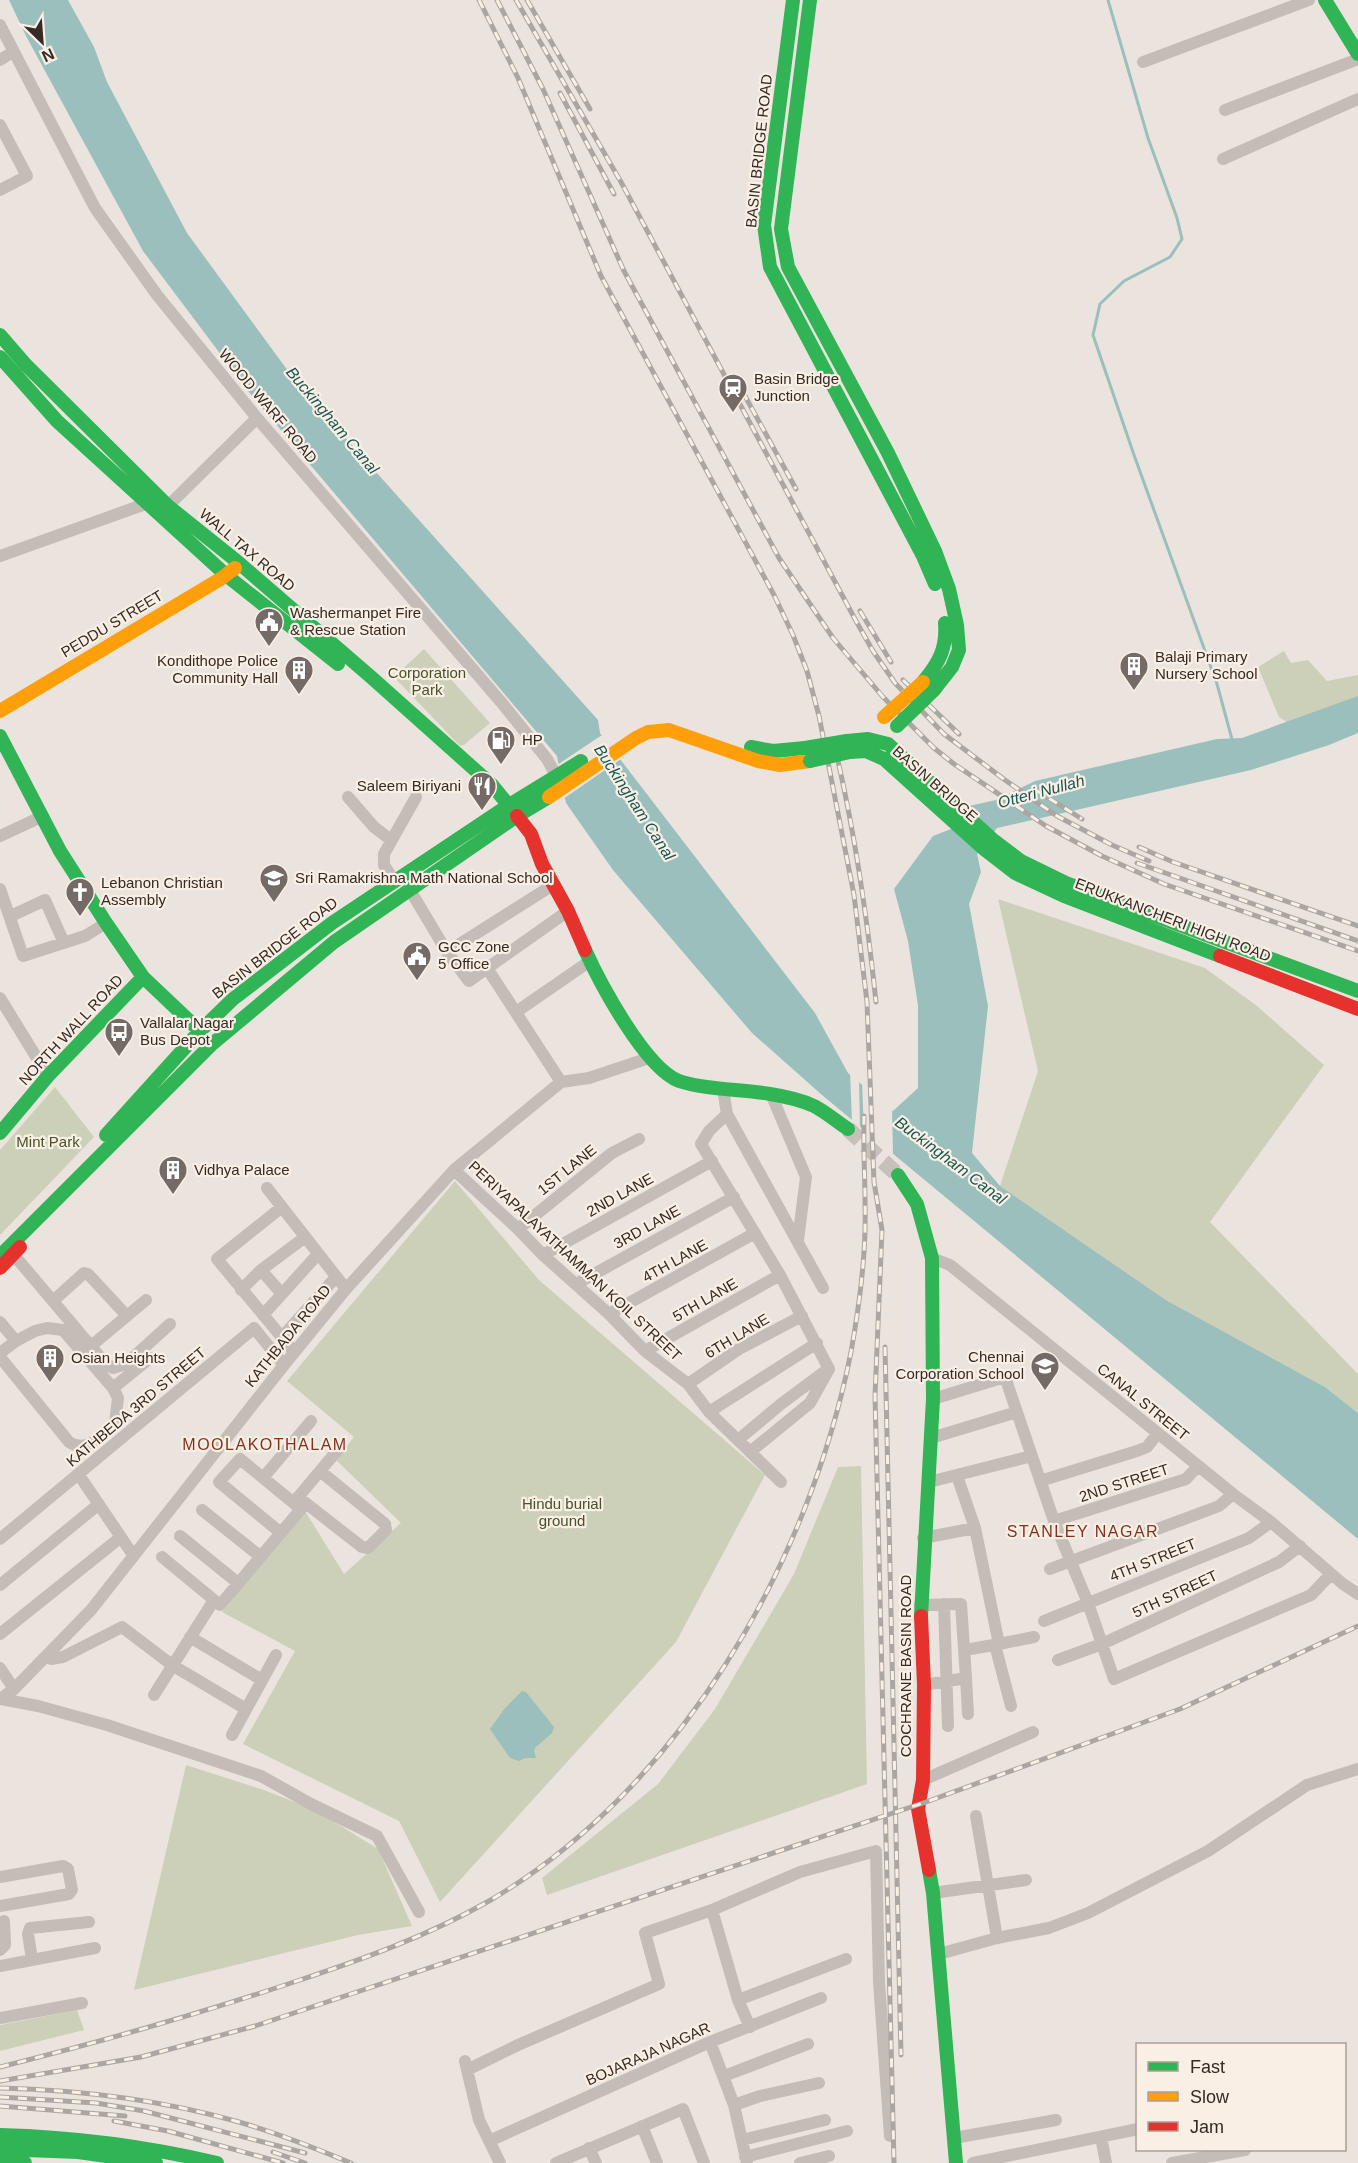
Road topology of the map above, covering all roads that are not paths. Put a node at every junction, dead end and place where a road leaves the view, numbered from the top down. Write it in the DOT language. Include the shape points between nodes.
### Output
graph roads {
  1 [pos="793,0"];
  2 [pos="810,0"];
  3 [pos="1309,0"];
  4 [pos="1324,0"];
  5 [pos="0,25"];
  6 [pos="13,52"];
  7 [pos="1358,54"];
  8 [pos="1358,59"];
  9 [pos="0,60"];
  10 [pos="1143,62"];
  11 [pos="1358,99"];
  12 [pos="1225,110"];
  13 [pos="0,125"];
  14 [pos="1223,159"];
  15 [pos="0,190"];
  16 [pos="0,335"];
  17 [pos="0,358"];
  18 [pos="257,418"];
  19 [pos="148,503"];
  20 [pos="168,506"];
  21 [pos="0,556"];
  22 [pos="239,563"];
  23 [pos="226,575"];
  24 [pos="928,686"];
  25 [pos="0,711"];
  26 [pos="0,736"];
  27 [pos="851,744"];
  28 [pos="888,744"];
  29 [pos="558,781"];
  30 [pos="416,796"];
  31 [pos="348,797"];
  32 [pos="953,813"];
  33 [pos="509,814"];
  34 [pos="43,816"];
  35 [pos="0,836"];
  36 [pos="391,840"];
  37 [pos="988,844"];
  38 [pos="394,881"];
  39 [pos="553,885"];
  40 [pos="0,889"];
  41 [pos="410,890"];
  42 [pos="568,911"];
  43 [pos="11,916"];
  44 [pos="332,922"];
  45 [pos="106,923"];
  46 [pos="342,936"];
  47 [pos="64,943"];
  48 [pos="447,952"];
  49 [pos="590,961"];
  50 [pos="487,968"];
  51 [pos="143,977"];
  52 [pos="1358,991"];
  53 [pos="0,998"];
  54 [pos="1358,1009"];
  55 [pos="516,1012"];
  56 [pos="200,1032"];
  57 [pos="649,1058"];
  58 [pos="48,1076"];
  59 [pos="561,1082"];
  60 [pos="723,1089"];
  61 [pos="771,1094"];
  62 [pos="727,1114"];
  63 [pos="1,1129"];
  64 [pos="848,1129"];
  65 [pos="639,1139"];
  66 [pos="712,1161"];
  67 [pos="454,1170"];
  68 [pos="898,1174"];
  69 [pos="267,1188"];
  70 [pos="734,1197"];
  71 [pos="282,1208"];
  72 [pos="518,1229"];
  73 [pos="755,1233"];
  74 [pos="304,1238"];
  75 [pos="798,1240"];
  76 [pos="0,1244"];
  77 [pos="318,1254"];
  78 [pos="7,1255"];
  79 [pos="543,1255"];
  80 [pos="932,1258"];
  81 [pos="0,1268"];
  82 [pos="261,1270"];
  83 [pos="780,1275"];
  84 [pos="336,1277"];
  85 [pos="576,1284"];
  86 [pos="824,1288"];
  87 [pos="346,1289"];
  88 [pos="241,1290"];
  89 [pos="282,1294"];
  90 [pos="146,1300"];
  91 [pos="53,1301"];
  92 [pos="609,1314"];
  93 [pos="263,1315"];
  94 [pos="127,1316"];
  95 [pos="802,1316"];
  96 [pos="0,1322"];
  97 [pos="170,1324"];
  98 [pos="282,1337"];
  99 [pos="16,1341"];
  100 [pos="817,1343"];
  101 [pos="91,1346"];
  102 [pos="645,1351"];
  103 [pos="294,1352"];
  104 [pos="0,1355"];
  105 [pos="150,1358"];
  106 [pos="284,1365"];
  107 [pos="829,1369"];
  108 [pos="688,1384"];
  109 [pos="113,1388"];
  110 [pos="933,1399"];
  111 [pos="709,1412"];
  112 [pos="1017,1412"];
  113 [pos="311,1421"];
  114 [pos="1158,1433"];
  115 [pos="931,1438"];
  116 [pos="738,1440"];
  117 [pos="341,1446"];
  118 [pos="750,1452"];
  119 [pos="1032,1456"];
  120 [pos="1198,1466"];
  121 [pos="320,1471"];
  122 [pos="79,1475"];
  123 [pos="957,1476"];
  124 [pos="263,1478"];
  125 [pos="1040,1481"];
  126 [pos="781,1482"];
  127 [pos="929,1482"];
  128 [pos="1233,1494"];
  129 [pos="297,1503"];
  130 [pos="99,1504"];
  131 [pos="202,1510"];
  132 [pos="1054,1521"];
  133 [pos="1271,1522"];
  134 [pos="975,1528"];
  135 [pos="281,1533"];
  136 [pos="180,1536"];
  137 [pos="121,1537"];
  138 [pos="923,1538"];
  139 [pos="0,1539"];
  140 [pos="1300,1546"];
  141 [pos="133,1555"];
  142 [pos="162,1557"];
  143 [pos="261,1557"];
  144 [pos="1069,1562"];
  145 [pos="1050,1569"];
  146 [pos="1331,1574"];
  147 [pos="238,1583"];
  148 [pos="0,1585"];
  149 [pos="1358,1594"];
  150 [pos="217,1602"];
  151 [pos="1088,1603"];
  152 [pos="944,1604"];
  153 [pos="920,1605"];
  154 [pos="1044,1621"];
  155 [pos="0,1634"];
  156 [pos="190,1637"];
  157 [pos="1034,1637"];
  158 [pos="1102,1644"];
  159 [pos="997,1645"];
  160 [pos="965,1650"];
  161 [pos="276,1655"];
  162 [pos="46,1657"];
  163 [pos="1058,1660"];
  164 [pos="172,1665"];
  165 [pos="0,1668"];
  166 [pos="966,1678"];
  167 [pos="262,1680"];
  168 [pos="947,1682"];
  169 [pos="924,1685"];
  170 [pos="14,1689"];
  171 [pos="154,1695"];
  172 [pos="0,1699"];
  173 [pos="1011,1706"];
  174 [pos="246,1709"];
  175 [pos="968,1714"];
  176 [pos="948,1726"];
  177 [pos="1033,1732"];
  178 [pos="232,1735"];
  179 [pos="1358,1769"];
  180 [pos="922,1780"];
  181 [pos="976,1816"];
  182 [pos="0,1877"];
  183 [pos="1026,1881"];
  184 [pos="987,1886"];
  185 [pos="933,1893"];
  186 [pos="0,1906"];
  187 [pos="712,1910"];
  188 [pos="419,1912"];
  189 [pos="4,1921"];
  190 [pos="89,1922"];
  191 [pos="997,1938"];
  192 [pos="94,1948"];
  193 [pos="0,1950"];
  194 [pos="939,1954"];
  195 [pos="32,1959"];
  196 [pos="846,1959"];
  197 [pos="0,1966"];
  198 [pos="821,1998"];
  199 [pos="738,2000"];
  200 [pos="82,2003"];
  201 [pos="0,2018"];
  202 [pos="750,2027"];
  203 [pos="710,2042"];
  204 [pos="808,2044"];
  205 [pos="724,2076"];
  206 [pos="819,2083"];
  207 [pos="734,2105"];
  208 [pos="825,2120"];
  209 [pos="1056,2120"];
  210 [pos="642,2126"];
  211 [pos="1136,2129"];
  212 [pos="847,2131"];
  213 [pos="0,2135"];
  214 [pos="890,2136"];
  215 [pos="1101,2137"];
  216 [pos="954,2138"];
  217 [pos="742,2140"];
  218 [pos="489,2141"];
  219 [pos="590,2148"];
  220 [pos="0,2149"];
  221 [pos="1239,2151"];
  222 [pos="829,2156"];
  223 [pos="746,2160"];
  224 [pos="0,2162"];
  225 [pos="25,2163"];
  226 [pos="156,2163"];
  227 [pos="217,2163"];
  228 [pos="500,2163"];
  229 [pos="556,2163"];
  230 [pos="596,2163"];
  231 [pos="657,2163"];
  232 [pos="704,2163"];
  233 [pos="801,2163"];
  234 [pos="956,2163"];
  235 [pos="973,2163"];
  236 [pos="1106,2163"];
  237 [pos="1172,2163"];
  1 -- 24 [label="main road, BASIN BRIDGE ROAD" via="764,225 770,267 940,595 947,642"];
  2 -- 24 [label="main road, BASIN BRIDGE ROAD" via="781,229 788,267 888,453 949,589 959,650 952,667"];
  3 -- 10 [label="street"];
  4 -- 7 [label="main road"];
  5 -- 6 [label="street, WOOD WARF ROAD"];
  6 -- 9 [label="street"];
  6 -- 18 [label="street, WOOD WARF ROAD" via="95,208 157,295"];
  8 -- 12 [label="street"];
  11 -- 14 [label="street"];
  13 -- 15 [label="street" via="27,176"];
  16 -- 20 [label="main road, WALL TAX ROAD"];
  17 -- 19 [label="main road, WALL TAX ROAD" via="57,421"];
  18 -- 20 [label="street"];
  18 -- 29 [label="street, WOOD WARF ROAD" via="501,702 547,759"];
  19 -- 21 [label="street"];
  19 -- 23 [label="main road, WALL TAX ROAD"];
  20 -- 22 [label="main road, WALL TAX ROAD"];
  22 -- 23 [label="main road, PEDDU STREET"];
  22 -- 33 [label="main road, WALL TAX ROAD" via="492,785"];
  23 -- 25 [label="main road, PEDDU STREET"];
  23 -- 33 [label="main road, WALL TAX ROAD" via="363,683"];
  24 -- 27 [label="main road, bridge"];
  24 -- 28 [label="main road, bridge" via="890,735"];
  26 -- 34 [label="main road"];
  27 -- 28 [label="main road, BASIN BRIDGE" via="876,740"];
  27 -- 29 [label="main road, BASIN BRIDGE, bridge" via="780,765 669,730 632,733"];
  27 -- 32 [label="main road, BASIN BRIDGE" via="884,759"];
  28 -- 32 [label="main road, BASIN BRIDGE"];
  29 -- 33 [label="main road, BASIN BRIDGE"];
  30 -- 36 [label="street"];
  31 -- 36 [label="street"];
  32 -- 37 [label="main road, BASIN BRIDGE"];
  33 -- 38 [label="main road, BASIN BRIDGE ROAD"];
  33 -- 39 [label="main road" via="531,834"];
  33 -- 41 [label="main road, BASIN BRIDGE ROAD"];
  34 -- 35 [label="street"];
  34 -- 45 [label="main road" via="60,851"];
  36 -- 38 [label="street" via="384,865"];
  37 -- 52 [label="main road, ERUKKANCHERI HIGH ROAD" via="1066,883"];
  37 -- 54 [label="main road, ERUKKANCHERI HIGH ROAD" via="1014,873 1064,896"];
  38 -- 44 [label="main road, BASIN BRIDGE ROAD"];
  39 -- 42 [label="main road"];
  39 -- 48 [label="street"];
  40 -- 43 [label="street"];
  41 -- 46 [label="main road, BASIN BRIDGE ROAD"];
  41 -- 48 [label="street"];
  42 -- 49 [label="main road"];
  42 -- 50 [label="street"];
  43 -- 47 [label="street" via="45,900"];
  43 -- 47 [label="street" via="23,956"];
  44 -- 46 [label="main road"];
  44 -- 56 [label="main road, BASIN BRIDGE ROAD" via="233,999"];
  45 -- 47 [label="street"];
  45 -- 51 [label="main road"];
  46 -- 78 [label="main road, BASIN BRIDGE ROAD" via="211,1045"];
  48 -- 50 [label="street" via="469,981"];
  49 -- 55 [label="street"];
  49 -- 57 [label="main road"];
  50 -- 55 [label="street"];
  51 -- 56 [label="main road"];
  51 -- 58 [label="main road, NORTH WALL ROAD"];
  53 -- 58 [label="street"];
  55 -- 59 [label="street"];
  56 -- 76 [label="main road, BASIN BRIDGE ROAD" via="67,1178"];
  57 -- 59 [label="street" via="589,1078"];
  57 -- 60 [label="main road" via="679,1081"];
  58 -- 63 [label="main road, NORTH WALL ROAD"];
  59 -- 67 [label="street, KATHBADA ROAD"];
  60 -- 61 [label="main road"];
  60 -- 62 [label="street"];
  61 -- 64 [label="main road" via="813,1106"];
  61 -- 75 [label="street" via="806,1177"];
  62 -- 66 [label="street" via="701,1144"];
  62 -- 75 [label="street"];
  65 -- 72 [label="street, 1ST LANE" via="612,1153"];
  66 -- 70 [label="street"];
  66 -- 79 [label="street, 2ND LANE"];
  67 -- 72 [label="street, PERIYAPALAYATHAMMAN KOIL STREET"];
  67 -- 87 [label="street, KATHBADA ROAD"];
  68 -- 80 [label="main road, COCHRANE BASIN ROAD" via="917,1204"];
  69 -- 71 [label="street"];
  70 -- 73 [label="street"];
  70 -- 85 [label="street, 3RD LANE"];
  71 -- 74 [label="street"];
  71 -- 88 [label="street" via="217,1259"];
  72 -- 79 [label="street, PERIYAPALAYATHAMMAN KOIL STREET"];
  73 -- 83 [label="street"];
  73 -- 92 [label="street, 4TH LANE"];
  74 -- 77 [label="street"];
  74 -- 82 [label="street"];
  75 -- 86 [label="street"];
  77 -- 84 [label="street"];
  77 -- 89 [label="street"];
  78 -- 81 [label="main road"];
  78 -- 91 [label="street"];
  79 -- 85 [label="street, PERIYAPALAYATHAMMAN KOIL STREET"];
  80 -- 110 [label="main road, COCHRANE BASIN ROAD"];
  80 -- 114 [label="street, CANAL STREET" via="950,1265"];
  82 -- 88 [label="street"];
  82 -- 89 [label="street"];
  83 -- 95 [label="street"];
  83 -- 102 [label="street, 5TH LANE"];
  84 -- 87 [label="street"];
  84 -- 98 [label="street"];
  85 -- 92 [label="street, PERIYAPALAYATHAMMAN KOIL STREET"];
  87 -- 103 [label="street, KATHBADA ROAD"];
  88 -- 93 [label="street"];
  89 -- 93 [label="street"];
  90 -- 94 [label="street"];
  91 -- 94 [label="street" via="88,1274"];
  91 -- 101 [label="street"];
  92 -- 102 [label="street, PERIYAPALAYATHAMMAN KOIL STREET"];
  93 -- 98 [label="street"];
  94 -- 101 [label="street"];
  95 -- 100 [label="street"];
  95 -- 108 [label="street, 6TH LANE" via="739,1349"];
  96 -- 99 [label="street"];
  97 -- 101 [label="street" via="126,1364 113,1368"];
  98 -- 103 [label="street"];
  99 -- 104 [label="street"];
  99 -- 109 [label="street" via="35,1330 63,1330"];
  100 -- 107 [label="street"];
  100 -- 111 [label="street"];
  102 -- 108 [label="street, PERIYAPALAYATHAMMAN KOIL STREET"];
  103 -- 106 [label="street, KATHBADA ROAD"];
  104 -- 109 [label="street" via="69,1442 77,1446 87,1446 115,1423 118,1398"];
  105 -- 109 [label="street"];
  106 -- 122 [label="street, KATHBEDA 3RD STREET" via="254,1328"];
  106 -- 141 [label="street, KATHBADA ROAD"];
  107 -- 116 [label="street"];
  107 -- 118 [label="street" via="810,1402"];
  108 -- 111 [label="street, PERIYAPALAYATHAMMAN KOIL STREET"];
  110 -- 112 [label="street" via="1005,1377"];
  110 -- 115 [label="main road, COCHRANE BASIN ROAD"];
  111 -- 116 [label="street, PERIYAPALAYATHAMMAN KOIL STREET"];
  112 -- 115 [label="street"];
  112 -- 119 [label="street"];
  113 -- 124 [label="street"];
  114 -- 120 [label="street, CANAL STREET"];
  114 -- 125 [label="street" via="1147,1447"];
  115 -- 127 [label="main road, COCHRANE BASIN ROAD"];
  116 -- 118 [label="street, PERIYAPALAYATHAMMAN KOIL STREET"];
  117 -- 121 [label="street"];
  118 -- 126 [label="street, PERIYAPALAYATHAMMAN KOIL STREET"];
  119 -- 123 [label="street"];
  119 -- 125 [label="street"];
  120 -- 128 [label="street, CANAL STREET"];
  120 -- 132 [label="street, 2ND STREET" via="1186,1479"];
  121 -- 129 [label="street"];
  121 -- 129 [label="street" via="385,1524 386,1530 368,1548 362,1547"];
  122 -- 130 [label="street"];
  122 -- 139 [label="street, KATHBEDA 3RD STREET"];
  123 -- 127 [label="street"];
  123 -- 134 [label="street"];
  124 -- 129 [label="street"];
  124 -- 135 [label="street" via="240,1459 219,1482"];
  125 -- 132 [label="street"];
  127 -- 138 [label="main road, COCHRANE BASIN ROAD"];
  128 -- 133 [label="street, CANAL STREET"];
  128 -- 144 [label="street" via="1220,1506"];
  129 -- 135 [label="street"];
  130 -- 137 [label="street"];
  130 -- 148 [label="street"];
  131 -- 143 [label="street"];
  132 -- 144 [label="street"];
  133 -- 140 [label="street, CANAL STREET"];
  133 -- 151 [label="street, 4TH STREET" via="1249,1538"];
  134 -- 138 [label="street"];
  134 -- 159 [label="street"];
  135 -- 143 [label="street"];
  136 -- 147 [label="street"];
  137 -- 141 [label="street"];
  137 -- 155 [label="street"];
  138 -- 153 [label="main road, COCHRANE BASIN ROAD"];
  140 -- 146 [label="street, CANAL STREET"];
  140 -- 158 [label="street, 5TH STREET" via="1279,1562"];
  141 -- 162 [label="street, KATHBADA ROAD" via="91,1610"];
  142 -- 150 [label="street"];
  143 -- 147 [label="street"];
  144 -- 145 [label="street"];
  144 -- 151 [label="street"];
  146 -- 149 [label="street, CANAL STREET"];
  146 -- 158 [label="street" via="1311,1595 1114,1679"];
  147 -- 150 [label="street"];
  150 -- 156 [label="street"];
  151 -- 154 [label="street, 4TH STREET"];
  151 -- 158 [label="street"];
  152 -- 153 [label="street"];
  152 -- 160 [label="street" via="961,1604"];
  152 -- 168 [label="street"];
  153 -- 169 [label="main road, COCHRANE BASIN ROAD"];
  156 -- 164 [label="street"];
  156 -- 167 [label="street"];
  157 -- 159 [label="street"];
  158 -- 163 [label="street, 5TH STREET"];
  159 -- 160 [label="street"];
  159 -- 173 [label="street"];
  160 -- 166 [label="street"];
  161 -- 167 [label="street"];
  162 -- 164 [label="street" via="63,1657 122,1627"];
  162 -- 170 [label="street, KATHBADA ROAD"];
  164 -- 171 [label="street"];
  164 -- 174 [label="street"];
  165 -- 170 [label="street"];
  166 -- 168 [label="street"];
  166 -- 175 [label="street"];
  167 -- 174 [label="street"];
  168 -- 169 [label="street"];
  168 -- 176 [label="street"];
  169 -- 180 [label="main road, COCHRANE BASIN ROAD"];
  170 -- 172 [label="street, KATHBADA ROAD"];
  172 -- 188 [label="street" via="107,1725 261,1776 377,1836"];
  174 -- 178 [label="street"];
  177 -- 180 [label="street"];
  179 -- 191 [label="street" via="1307,1785 1208,1851 1088,1913 1049,1928"];
  180 -- 185 [label="main road, COCHRANE BASIN ROAD" via="918,1809"];
  181 -- 184 [label="street"];
  182 -- 186 [label="street" via="65,1867 72,1890 66,1895"];
  183 -- 184 [label="street"];
  184 -- 185 [label="street"];
  184 -- 191 [label="street"];
  185 -- 194 [label="main road, COCHRANE BASIN ROAD"];
  187 -- 199 [label="street"];
  187 -- 214 [label="street" via="800,1872 876,1851 879,1982"];
  187 -- 218 [label="street" via="645,1933 659,1984 466,2066 479,2120"];
  189 -- 193 [label="street" via="5,1945"];
  190 -- 195 [label="street" via="30,1928"];
  191 -- 194 [label="street"];
  192 -- 195 [label="street"];
  194 -- 216 [label="main road, COCHRANE BASIN ROAD"];
  195 -- 197 [label="street"];
  196 -- 199 [label="street"];
  198 -- 202 [label="street, BOJARAJA NAGAR"];
  199 -- 202 [label="street"];
  200 -- 201 [label="street"];
  202 -- 203 [label="street, BOJARAJA NAGAR"];
  203 -- 205 [label="street"];
  203 -- 218 [label="street, BOJARAJA NAGAR"];
  204 -- 205 [label="street"];
  205 -- 207 [label="street"];
  206 -- 207 [label="street"];
  207 -- 217 [label="street"];
  208 -- 217 [label="street"];
  209 -- 216 [label="street"];
  210 -- 219 [label="street"];
  210 -- 231 [label="street"];
  210 -- 232 [label="street" via="683,2109"];
  211 -- 215 [label="street"];
  212 -- 223 [label="street"];
  213 -- 227 [label="main road" via="86,2140"];
  215 -- 235 [label="street"];
  215 -- 236 [label="street"];
  216 -- 234 [label="main road, COCHRANE BASIN ROAD"];
  217 -- 223 [label="street"];
  218 -- 228 [label="street"];
  219 -- 229 [label="street"];
  219 -- 230 [label="street"];
  220 -- 226 [label="main road" via="56,2150"];
  221 -- 237 [label="street"];
  222 -- 233 [label="street"];
  224 -- 225 [label="main road"];
}
